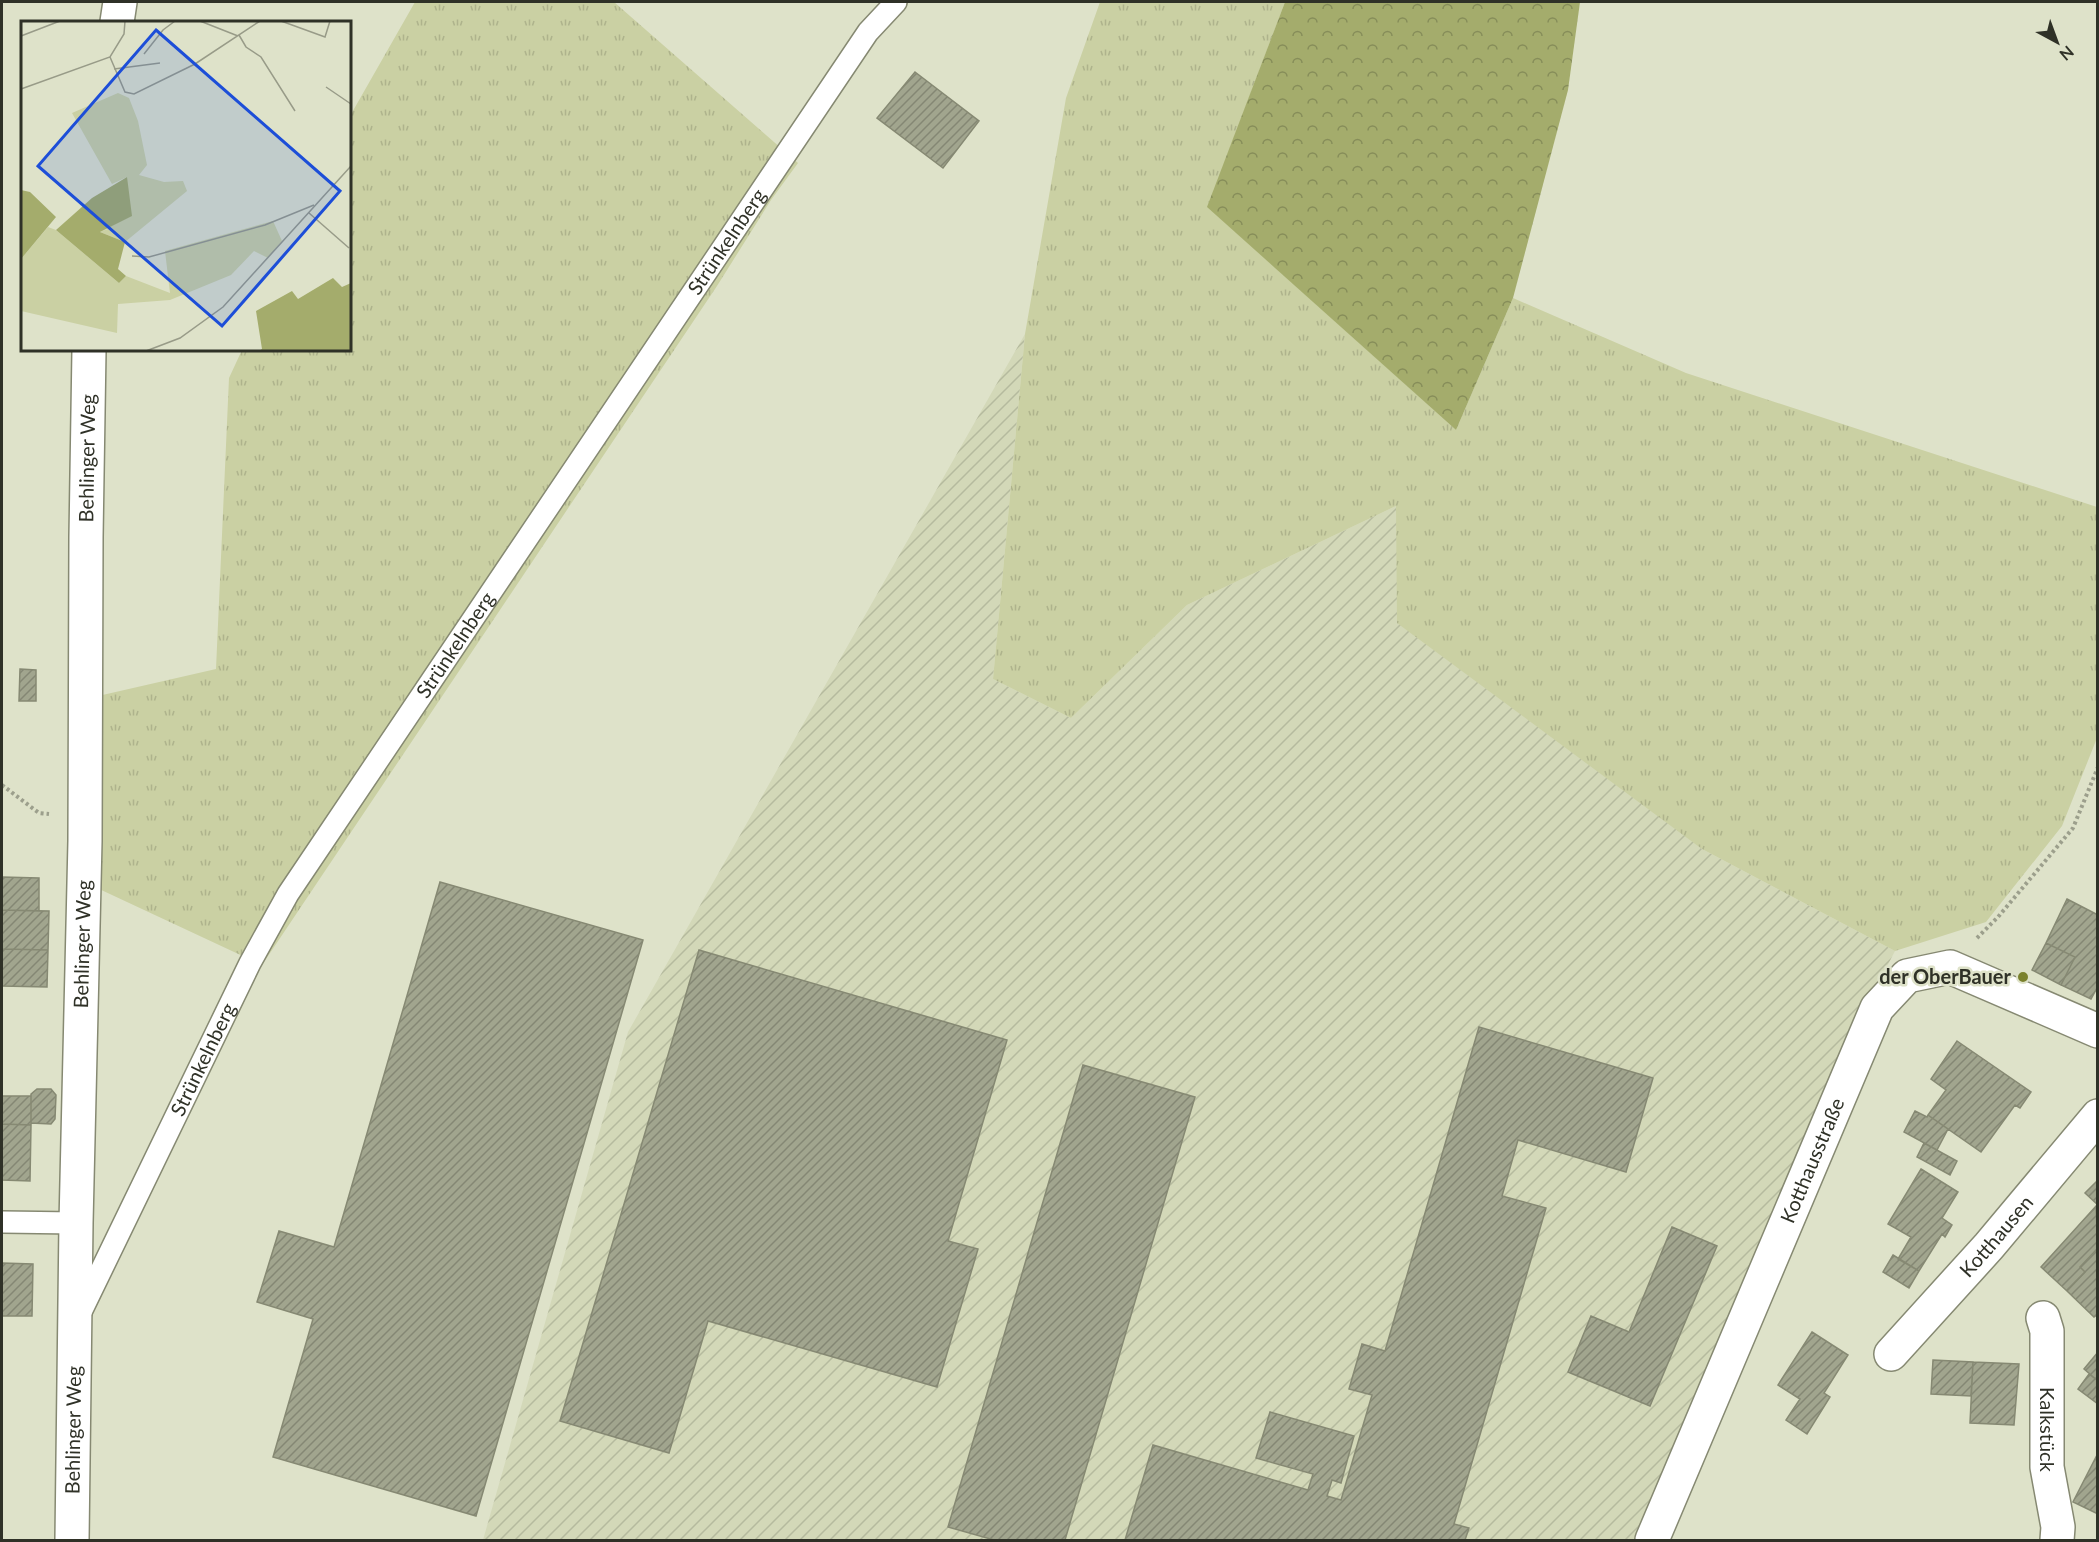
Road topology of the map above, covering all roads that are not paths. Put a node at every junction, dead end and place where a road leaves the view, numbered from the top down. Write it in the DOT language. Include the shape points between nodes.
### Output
graph roads {
  1 [pos="120,2"];
  2 [pos="896,2"];
  3 [pos="117,21"];
  4 [pos="90,351"];
  5 [pos="2097,1030"];
  6 [pos="2097,1116"];
  7 [pos="2,1221"];
  8 [pos="76,1223"];
  9 [pos="2043,1318"];
  10 [pos="75,1325"];
  11 [pos="1891,1354"];
  12 [pos="72,1540"];
  13 [pos="1652,1540"];
  14 [pos="2058,1540"];
  1 -- 3 [label="street"];
  2 -- 10 [label="lane, Strünkelnberg" via="868,32 288,894 250,963"];
  4 -- 8 [label="street, Behlinger Weg"];
  5 -- 13 [label="street, Kotthausstraße" via="1950,967 1907,976 1877,1008"];
  6 -- 11 [label="street, Kotthausen" via="1989,1246"];
  7 -- 8 [label="lane"];
  8 -- 10 [label="street, Behlinger Weg"];
  9 -- 14 [label="street, Kalkstück" via="2047,1331 2047,1467"];
  10 -- 12 [label="street, Behlinger Weg"];
}
